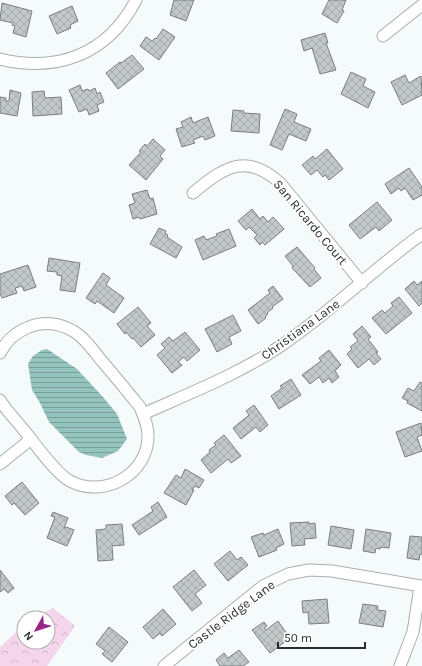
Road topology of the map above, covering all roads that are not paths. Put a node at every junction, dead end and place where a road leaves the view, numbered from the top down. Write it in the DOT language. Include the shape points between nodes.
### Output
graph roads {
  1 [pos="136,0"];
  2 [pos="422,5"];
  3 [pos="383,36"];
  4 [pos="0,59"];
  5 [pos="193,194"];
  6 [pos="422,234"];
  7 [pos="362,283"];
  8 [pos="0,353"];
  9 [pos="0,400"];
  10 [pos="143,414"];
  11 [pos="31,439"];
  12 [pos="0,464"];
  13 [pos="421,586"];
  14 [pos="164,666"];
  15 [pos="400,666"];
  1 -- 4 [label="street" via="112,32 82,54 46,64 14,63"];
  2 -- 3 [label="street"];
  5 -- 7 [label="street, San Ricardo Court" via="213,176 227,169 249,167 264,171 281,184"];
  6 -- 7 [label="street, Christiana Lane"];
  7 -- 10 [label="street, Christiana Lane" via="301,332 260,359"];
  8 -- 10 [label="street" via="14,335 33,325 54,324 74,331 86,342"];
  9 -- 11 [label="street"];
  10 -- 11 [label="street" via="148,437 140,462 126,477 106,486 90,487 70,481"];
  11 -- 12 [label="street"];
  13 -- 14 [label="street, Castle Ridge Lane" via="332,570 304,570 288,574 263,586"];
  13 -- 15 [label="street" via="413,632"];
}
